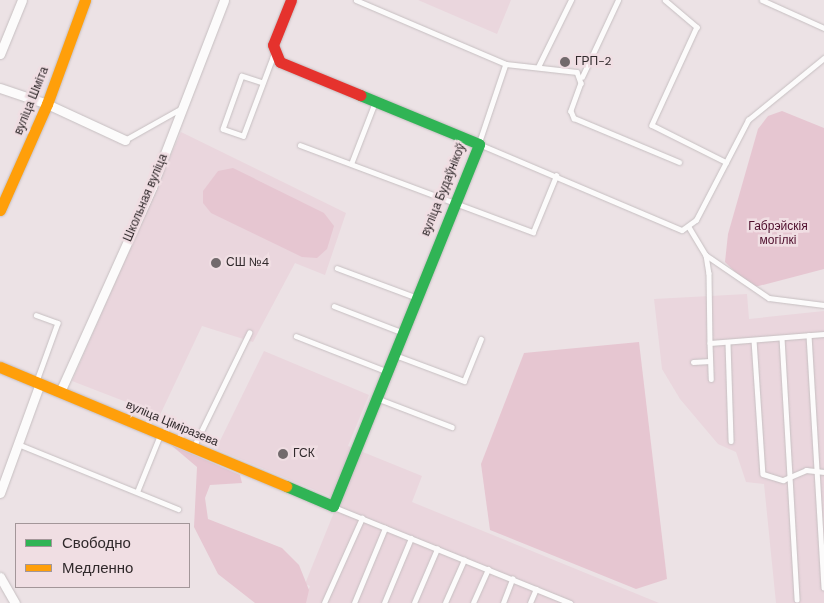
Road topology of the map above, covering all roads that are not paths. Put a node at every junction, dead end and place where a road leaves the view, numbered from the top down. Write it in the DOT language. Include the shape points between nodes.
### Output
graph roads {
  1 [pos="22,0"];
  2 [pos="85,0"];
  3 [pos="224,0"];
  4 [pos="290,0"];
  5 [pos="356,0"];
  6 [pos="571,0"];
  7 [pos="618,0"];
  8 [pos="665,0"];
  9 [pos="762,0"];
  10 [pos="773,2"];
  11 [pos="824,28"];
  12 [pos="274,52"];
  13 [pos="0,54"];
  14 [pos="824,58"];
  15 [pos="506,64"];
  16 [pos="538,67"];
  17 [pos="582,77"];
  18 [pos="263,83"];
  19 [pos="0,88"];
  20 [pos="374,102"];
  21 [pos="47,104"];
  22 [pos="183,108"];
  23 [pos="126,140"];
  24 [pos="478,144"];
  25 [pos="300,145"];
  26 [pos="679,162"];
  27 [pos="726,162"];
  28 [pos="351,164"];
  29 [pos="556,176"];
  30 [pos="455,201"];
  31 [pos="0,210"];
  32 [pos="689,227"];
  33 [pos="706,255"];
  34 [pos="337,268"];
  35 [pos="416,298"];
  36 [pos="824,305"];
  37 [pos="334,306"];
  38 [pos="36,315"];
  39 [pos="403,332"];
  40 [pos="249,333"];
  41 [pos="824,334"];
  42 [pos="809,335"];
  43 [pos="296,336"];
  44 [pos="782,338"];
  45 [pos="481,339"];
  46 [pos="754,340"];
  47 [pos="710,343"];
  48 [pos="728,343"];
  49 [pos="394,355"];
  50 [pos="710,361"];
  51 [pos="693,362"];
  52 [pos="0,366"];
  53 [pos="387,372"];
  54 [pos="711,379"];
  55 [pos="38,383"];
  56 [pos="60,392"];
  57 [pos="376,398"];
  58 [pos="452,427"];
  59 [pos="161,434"];
  60 [pos="732,441"];
  61 [pos="17,444"];
  62 [pos="194,448"];
  63 [pos="816,471"];
  64 [pos="824,472"];
  65 [pos="790,476"];
  66 [pos="137,492"];
  67 [pos="0,494"];
  68 [pos="333,506"];
  69 [pos="178,509"];
  70 [pos="362,518"];
  71 [pos="386,528"];
  72 [pos="411,538"];
  73 [pos="438,549"];
  74 [pos="464,560"];
  75 [pos="488,569"];
  76 [pos="0,578"];
  77 [pos="512,580"];
  78 [pos="824,588"];
  79 [pos="536,589"];
  80 [pos="797,600"];
  81 [pos="558,601"];
  82 [pos="13,602"];
  83 [pos="324,603"];
  84 [pos="354,603"];
  85 [pos="384,603"];
  86 [pos="414,603"];
  87 [pos="445,603"];
  88 [pos="473,603"];
  89 [pos="502,603"];
  90 [pos="530,603"];
  91 [pos="570,603"];
  1 -- 13 [label="street"];
  2 -- 21 [label="street, вуліца Шміта"];
  3 -- 22 [label="street, Школьная вуліца"];
  4 -- 12 [label="street"];
  5 -- 15 [label="lane"];
  6 -- 16 [label="lane"];
  7 -- 17 [label="lane"];
  8 -- 27 [label="lane" via="696,27 652,125"];
  9 -- 10 [label="lane"];
  10 -- 11 [label="lane"];
  12 -- 18 [label="lane"];
  12 -- 20 [label="street, вуліца Будаўнікоў" via="284,65"];
  14 -- 27 [label="lane" via="748,120"];
  15 -- 16 [label="lane"];
  15 -- 24 [label="lane"];
  16 -- 17 [label="lane"];
  17 -- 26 [label="lane" via="570,111 574,118"];
  18 -- 18 [label="lane" via="243,136 223,128 242,76"];
  19 -- 21 [label="street"];
  20 -- 24 [label="street, вуліца Будаўнікоў"];
  20 -- 28 [label="lane"];
  21 -- 23 [label="street"];
  21 -- 31 [label="street, вуліца Шміта"];
  22 -- 23 [label="lane"];
  22 -- 56 [label="street, Школьная вуліца"];
  24 -- 29 [label="lane"];
  24 -- 30 [label="street, вуліца Будаўнікоў"];
  25 -- 28 [label="lane"];
  27 -- 32 [label="lane"];
  28 -- 30 [label="lane"];
  29 -- 30 [label="lane" via="532,232"];
  29 -- 32 [label="lane" via="669,226"];
  30 -- 35 [label="street, вуліца Будаўнікоў"];
  32 -- 33 [label="lane"];
  33 -- 36 [label="lane" via="769,298"];
  33 -- 47 [label="lane"];
  34 -- 35 [label="lane"];
  35 -- 39 [label="street, вуліца Будаўнікоў"];
  37 -- 39 [label="lane"];
  38 -- 55 [label="lane" via="58,323"];
  39 -- 49 [label="street, вуліца Будаўнікоў"];
  40 -- 62 [label="lane"];
  41 -- 42 [label="lane"];
  42 -- 44 [label="lane"];
  42 -- 63 [label="lane"];
  43 -- 53 [label="lane"];
  44 -- 46 [label="lane"];
  44 -- 65 [label="lane"];
  45 -- 49 [label="lane" via="464,381"];
  46 -- 48 [label="lane"];
  46 -- 65 [label="lane" via="761,467 772,479 783,480"];
  47 -- 48 [label="lane"];
  47 -- 50 [label="lane"];
  48 -- 60 [label="lane"];
  49 -- 53 [label="street, вуліца Будаўнікоў"];
  50 -- 51 [label="lane"];
  50 -- 54 [label="lane"];
  52 -- 55 [label="street, вуліца Ціміразева"];
  53 -- 57 [label="street, вуліца Будаўнікоў"];
  55 -- 56 [label="street, вуліца Ціміразева"];
  55 -- 61 [label="street"];
  56 -- 59 [label="street, вуліца Ціміразева"];
  57 -- 58 [label="lane"];
  57 -- 68 [label="street, вуліца Будаўнікоў"];
  59 -- 62 [label="street, вуліца Ціміразева"];
  59 -- 66 [label="lane"];
  61 -- 66 [label="lane"];
  61 -- 67 [label="street"];
  62 -- 68 [label="street, вуліца Ціміразева"];
  63 -- 64 [label="lane"];
  63 -- 65 [label="lane"];
  63 -- 78 [label="lane"];
  65 -- 80 [label="lane"];
  66 -- 69 [label="lane"];
  68 -- 70 [label="lane"];
  70 -- 71 [label="lane"];
  70 -- 83 [label="lane"];
  71 -- 72 [label="lane"];
  71 -- 84 [label="lane"];
  72 -- 73 [label="lane"];
  72 -- 85 [label="lane"];
  73 -- 74 [label="lane"];
  73 -- 86 [label="lane"];
  74 -- 75 [label="lane"];
  74 -- 87 [label="lane"];
  75 -- 77 [label="lane"];
  75 -- 88 [label="lane"];
  76 -- 82 [label="street"];
  77 -- 79 [label="lane"];
  77 -- 89 [label="lane"];
  79 -- 81 [label="lane"];
  79 -- 90 [label="lane"];
  81 -- 91 [label="lane"];
}
